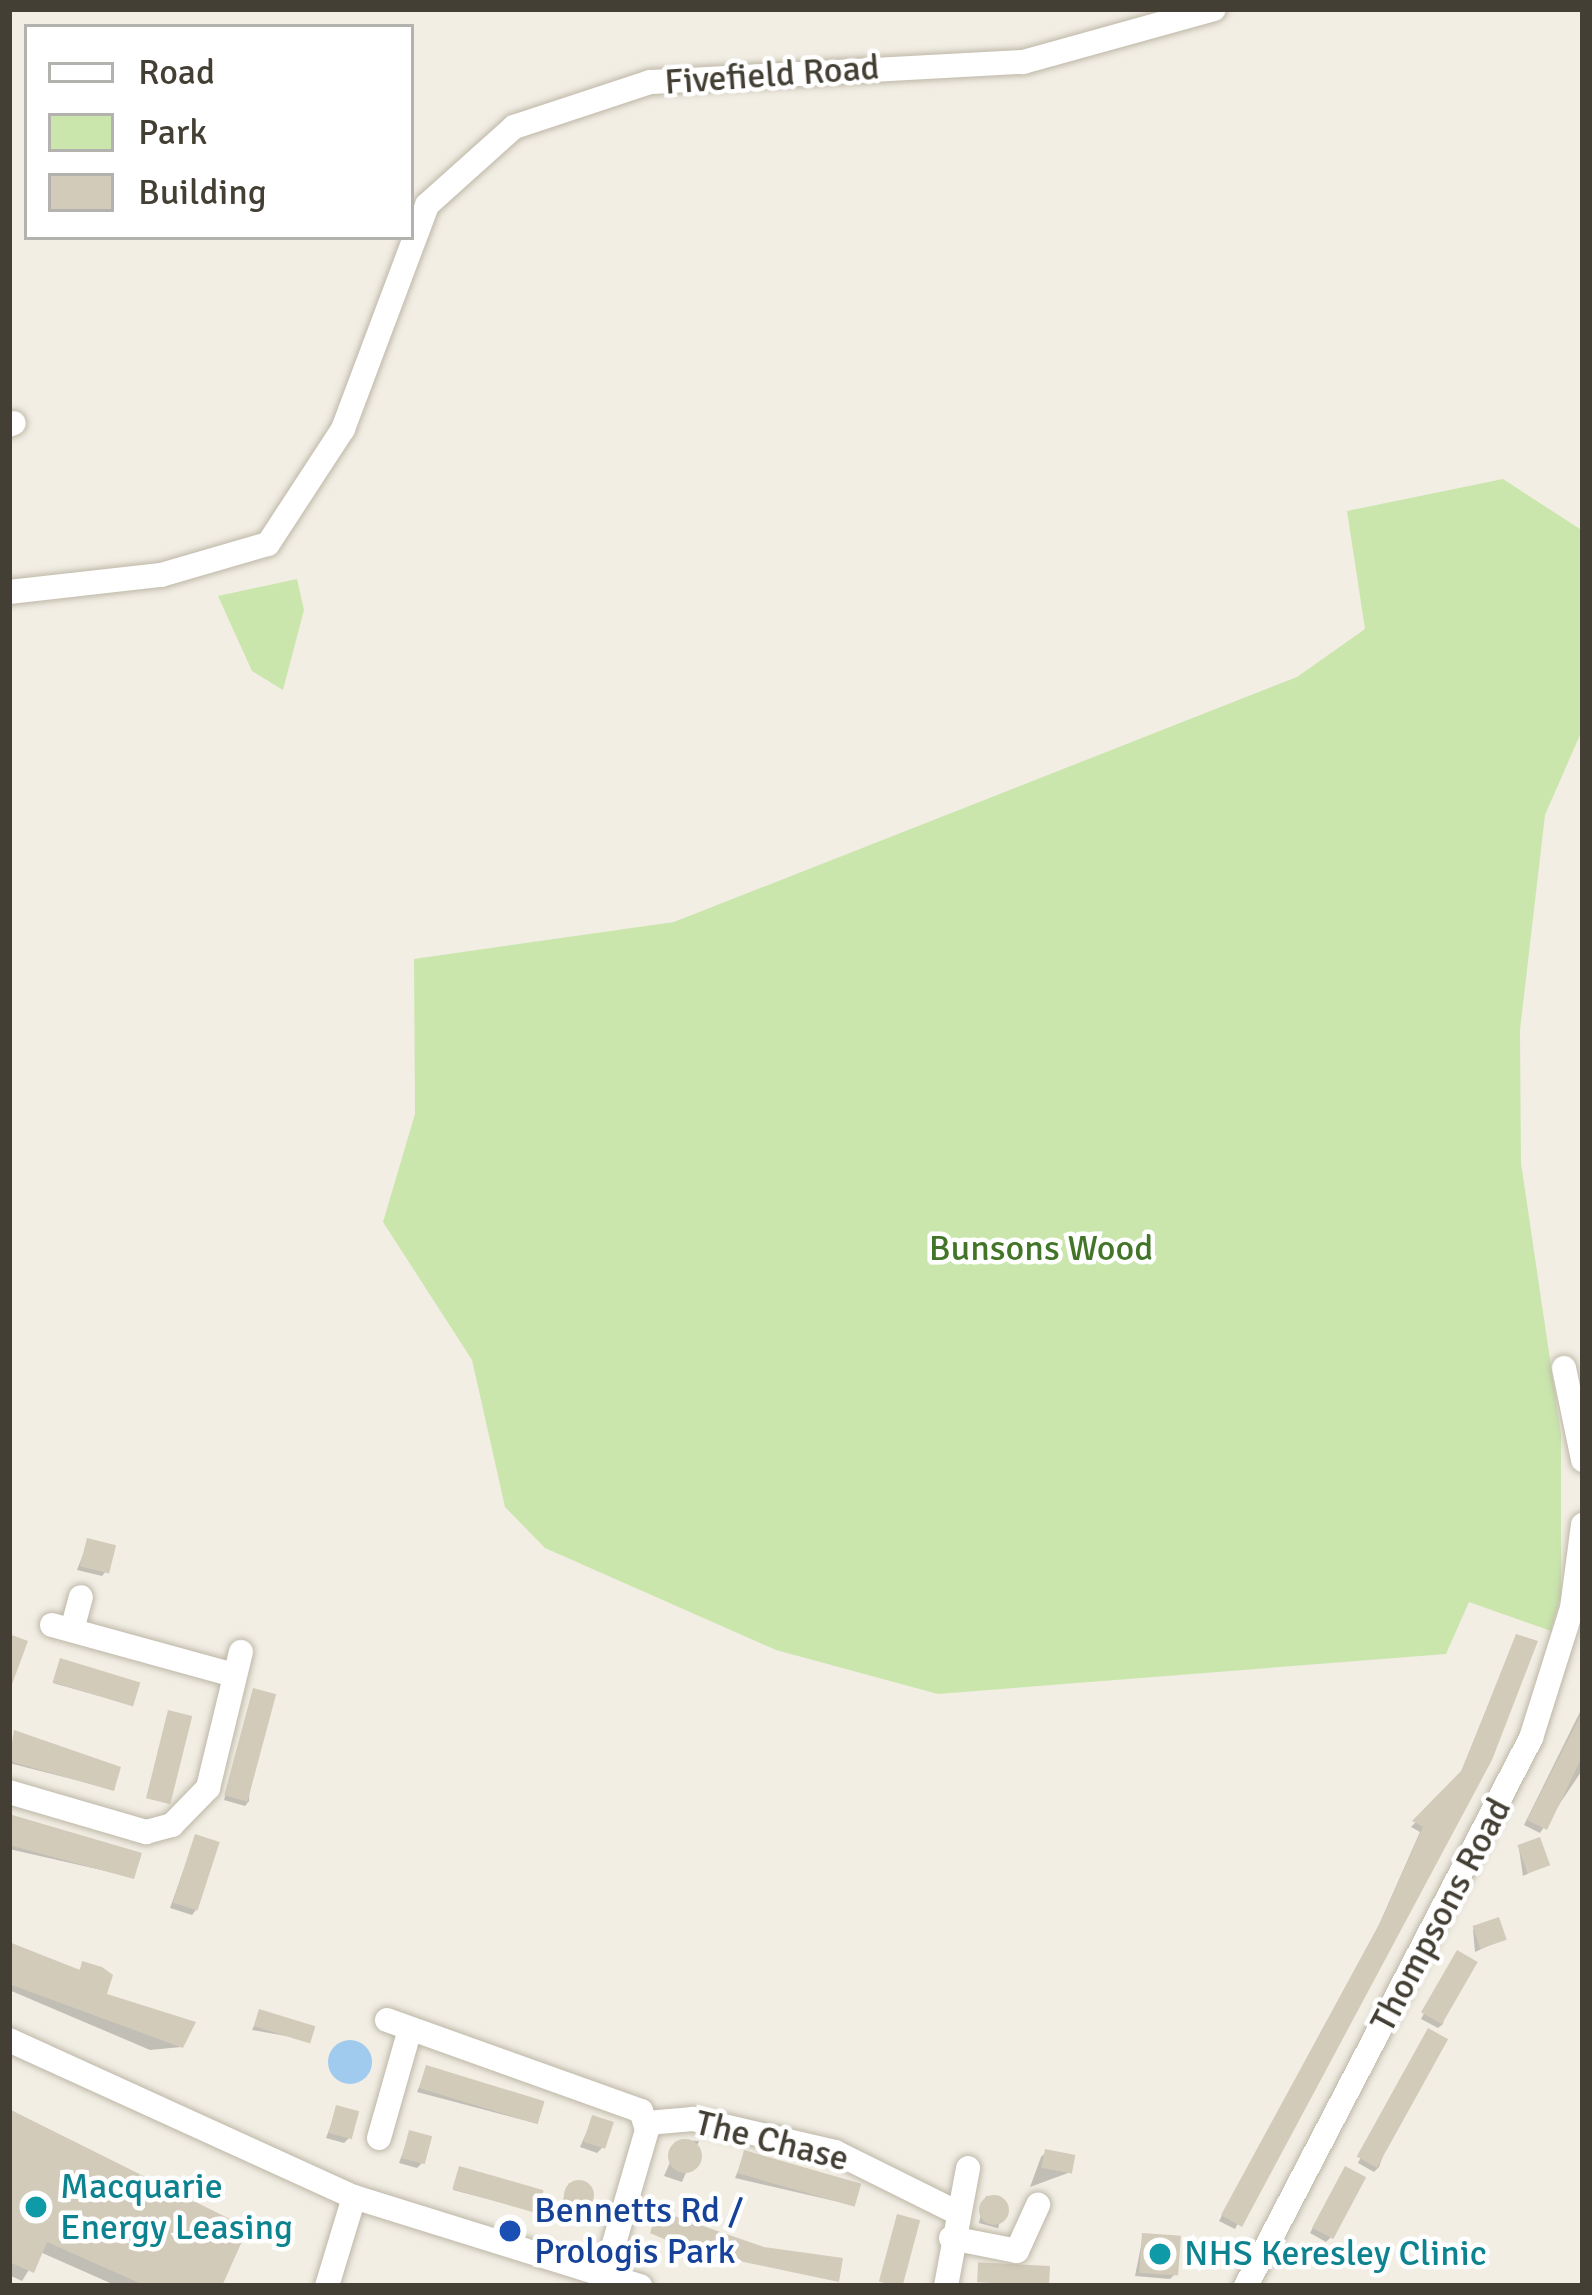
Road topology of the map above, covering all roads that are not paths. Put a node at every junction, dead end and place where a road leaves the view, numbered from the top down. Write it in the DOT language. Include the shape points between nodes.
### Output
graph roads {
  1 [pos="1214,9"];
  2 [pos="414,240"];
  3 [pos="414,240"];
  4 [pos="9,592"];
  5 [pos="1564,1368"];
  6 [pos="1583,1460"];
  7 [pos="1583,1525"];
  8 [pos="81,1597"];
  9 [pos="9,1792"];
  10 [pos="9,2040"];
  11 [pos="647,2123"];
  12 [pos="379,2138"];
  13 [pos="968,2168"];
  14 [pos="354,2197"];
  15 [pos="1038,2205"];
  16 [pos="956,2212"];
  17 [pos="950,2238"];
  18 [pos="605,2275"];
  19 [pos="326,2286"];
  20 [pos="640,2286"];
  21 [pos="946,2286"];
  22 [pos="1246,2286"];
  1 -- 2 [label="street, Fivefield Road" via="1024,62 650,82 514,127 427,205"];
  3 -- 4 [label="street, Fivefield Road" via="343,429 268,544 161,575"];
  5 -- 6 [label="street"];
  7 -- 22 [label="street, Thompsons Road" via="1572,1608 1531,1738"];
  8 -- 9 [label="street" via="62,1627 237,1663 208,1788 172,1825 146,1832"];
  10 -- 14 [label="street"];
  11 -- 12 [label="street" via="635,2106 398,2024"];
  11 -- 16 [label="street, The Chase" via="693,2119 854,2157"];
  11 -- 18 [label="street"];
  13 -- 16 [label="street"];
  14 -- 18 [label="street"];
  14 -- 19 [label="street"];
  15 -- 17 [label="street" via="1018,2251"];
  16 -- 17 [label="street"];
  17 -- 21 [label="street"];
  18 -- 20 [label="street"];
}
